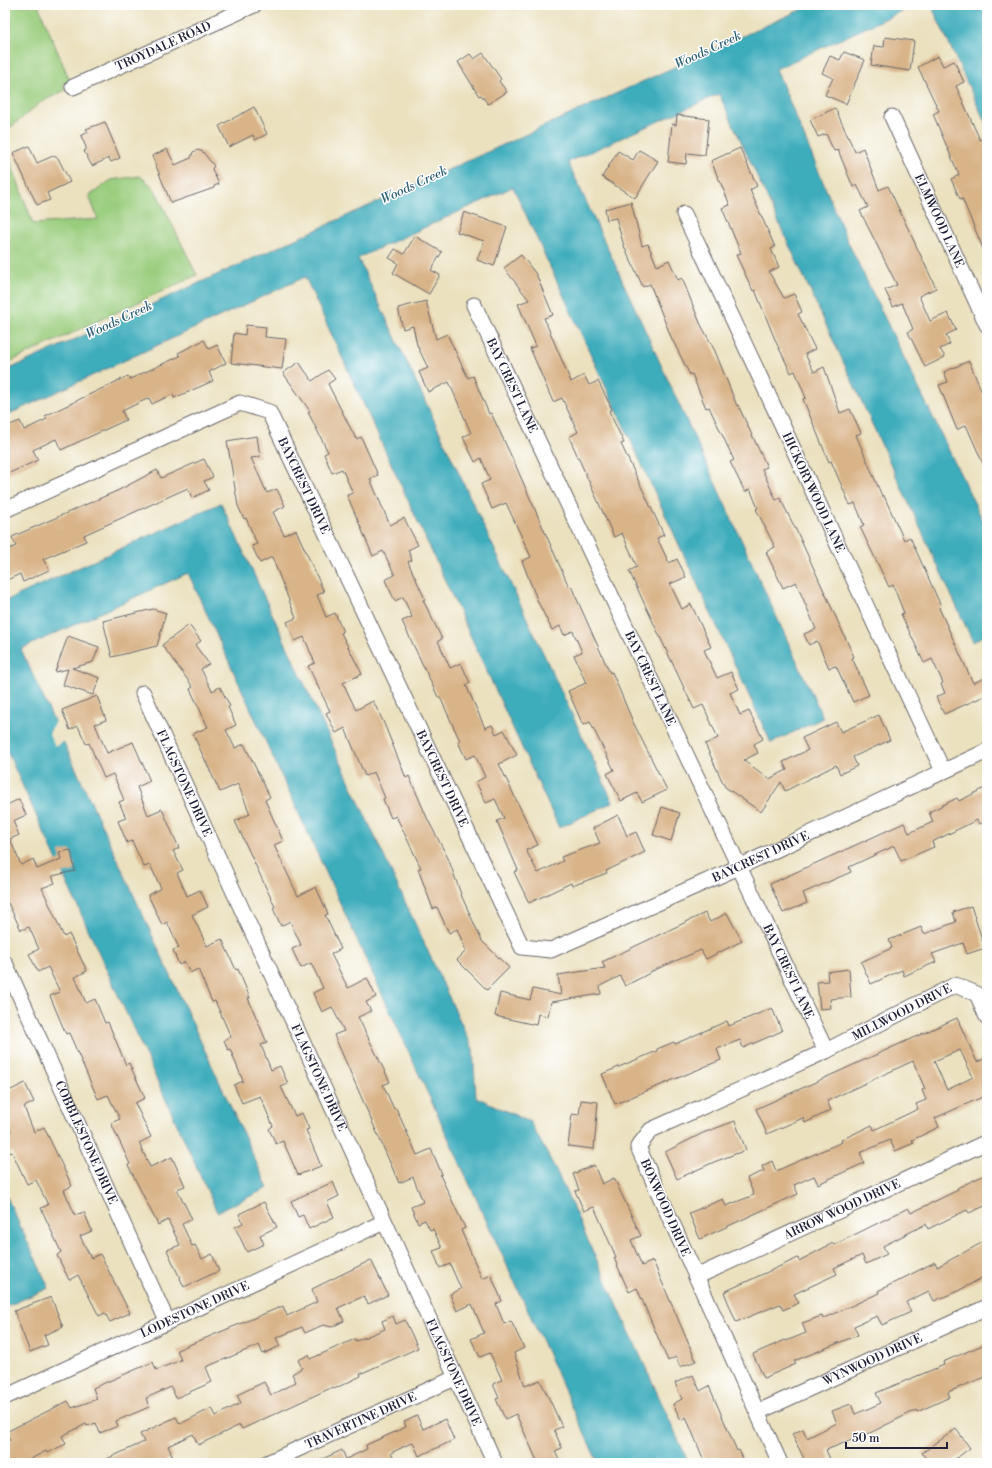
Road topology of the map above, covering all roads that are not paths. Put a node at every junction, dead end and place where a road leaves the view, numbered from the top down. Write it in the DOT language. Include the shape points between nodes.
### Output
graph roads {
  1 [pos="254,5"];
  2 [pos="73,87"];
  3 [pos="892,117"];
  4 [pos="684,214"];
  5 [pos="474,305"];
  6 [pos="987,325"];
  7 [pos="5,510"];
  8 [pos="144,693"];
  9 [pos="987,751"];
  10 [pos="943,771"];
  11 [pos="739,867"];
  12 [pos="5,964"];
  13 [pos="987,1017"];
  14 [pos="826,1051"];
  15 [pos="987,1142"];
  16 [pos="384,1222"];
  17 [pos="696,1277"];
  18 [pos="987,1307"];
  19 [pos="167,1321"];
  20 [pos="455,1378"];
  21 [pos="5,1397"];
  22 [pos="758,1412"];
  23 [pos="267,1463"];
  24 [pos="495,1463"];
  25 [pos="780,1463"];
  1 -- 2 [label="street, TROYDALE ROAD"];
  3 -- 6 [label="street, ELMWOOD LANE"];
  4 -- 10 [label="street, HICKORYWOOD LANE"];
  5 -- 11 [label="street, BAY CREST LANE"];
  7 -- 11 [label="street, BAYCREST DRIVE" via="240,403 269,412 522,947 551,950"];
  8 -- 16 [label="street, FLAGSTONE DRIVE"];
  9 -- 10 [label="street, BAYCREST DRIVE"];
  10 -- 11 [label="street, BAYCREST DRIVE"];
  11 -- 14 [label="street, BAY CREST LANE"];
  12 -- 19 [label="street, COBBLESTONE DRIVE"];
  13 -- 14 [label="street, MILLWOOD DRIVE" via="977,994 955,985"];
  14 -- 17 [label="street, BOXWOOD DRIVE" via="651,1130 638,1147"];
  15 -- 17 [label="street, ARROW WOOD DRIVE"];
  16 -- 19 [label="street, LODESTONE DRIVE"];
  16 -- 20 [label="street, FLAGSTONE DRIVE"];
  17 -- 22 [label="street, BOXWOOD DRIVE"];
  18 -- 22 [label="street, WYNWOOD DRIVE"];
  19 -- 21 [label="street, LODESTONE DRIVE"];
  20 -- 23 [label="street, TRAVERTINE DRIVE"];
  20 -- 24 [label="street, FLAGSTONE DRIVE"];
  22 -- 25 [label="street, BOXWOOD DRIVE"];
}
